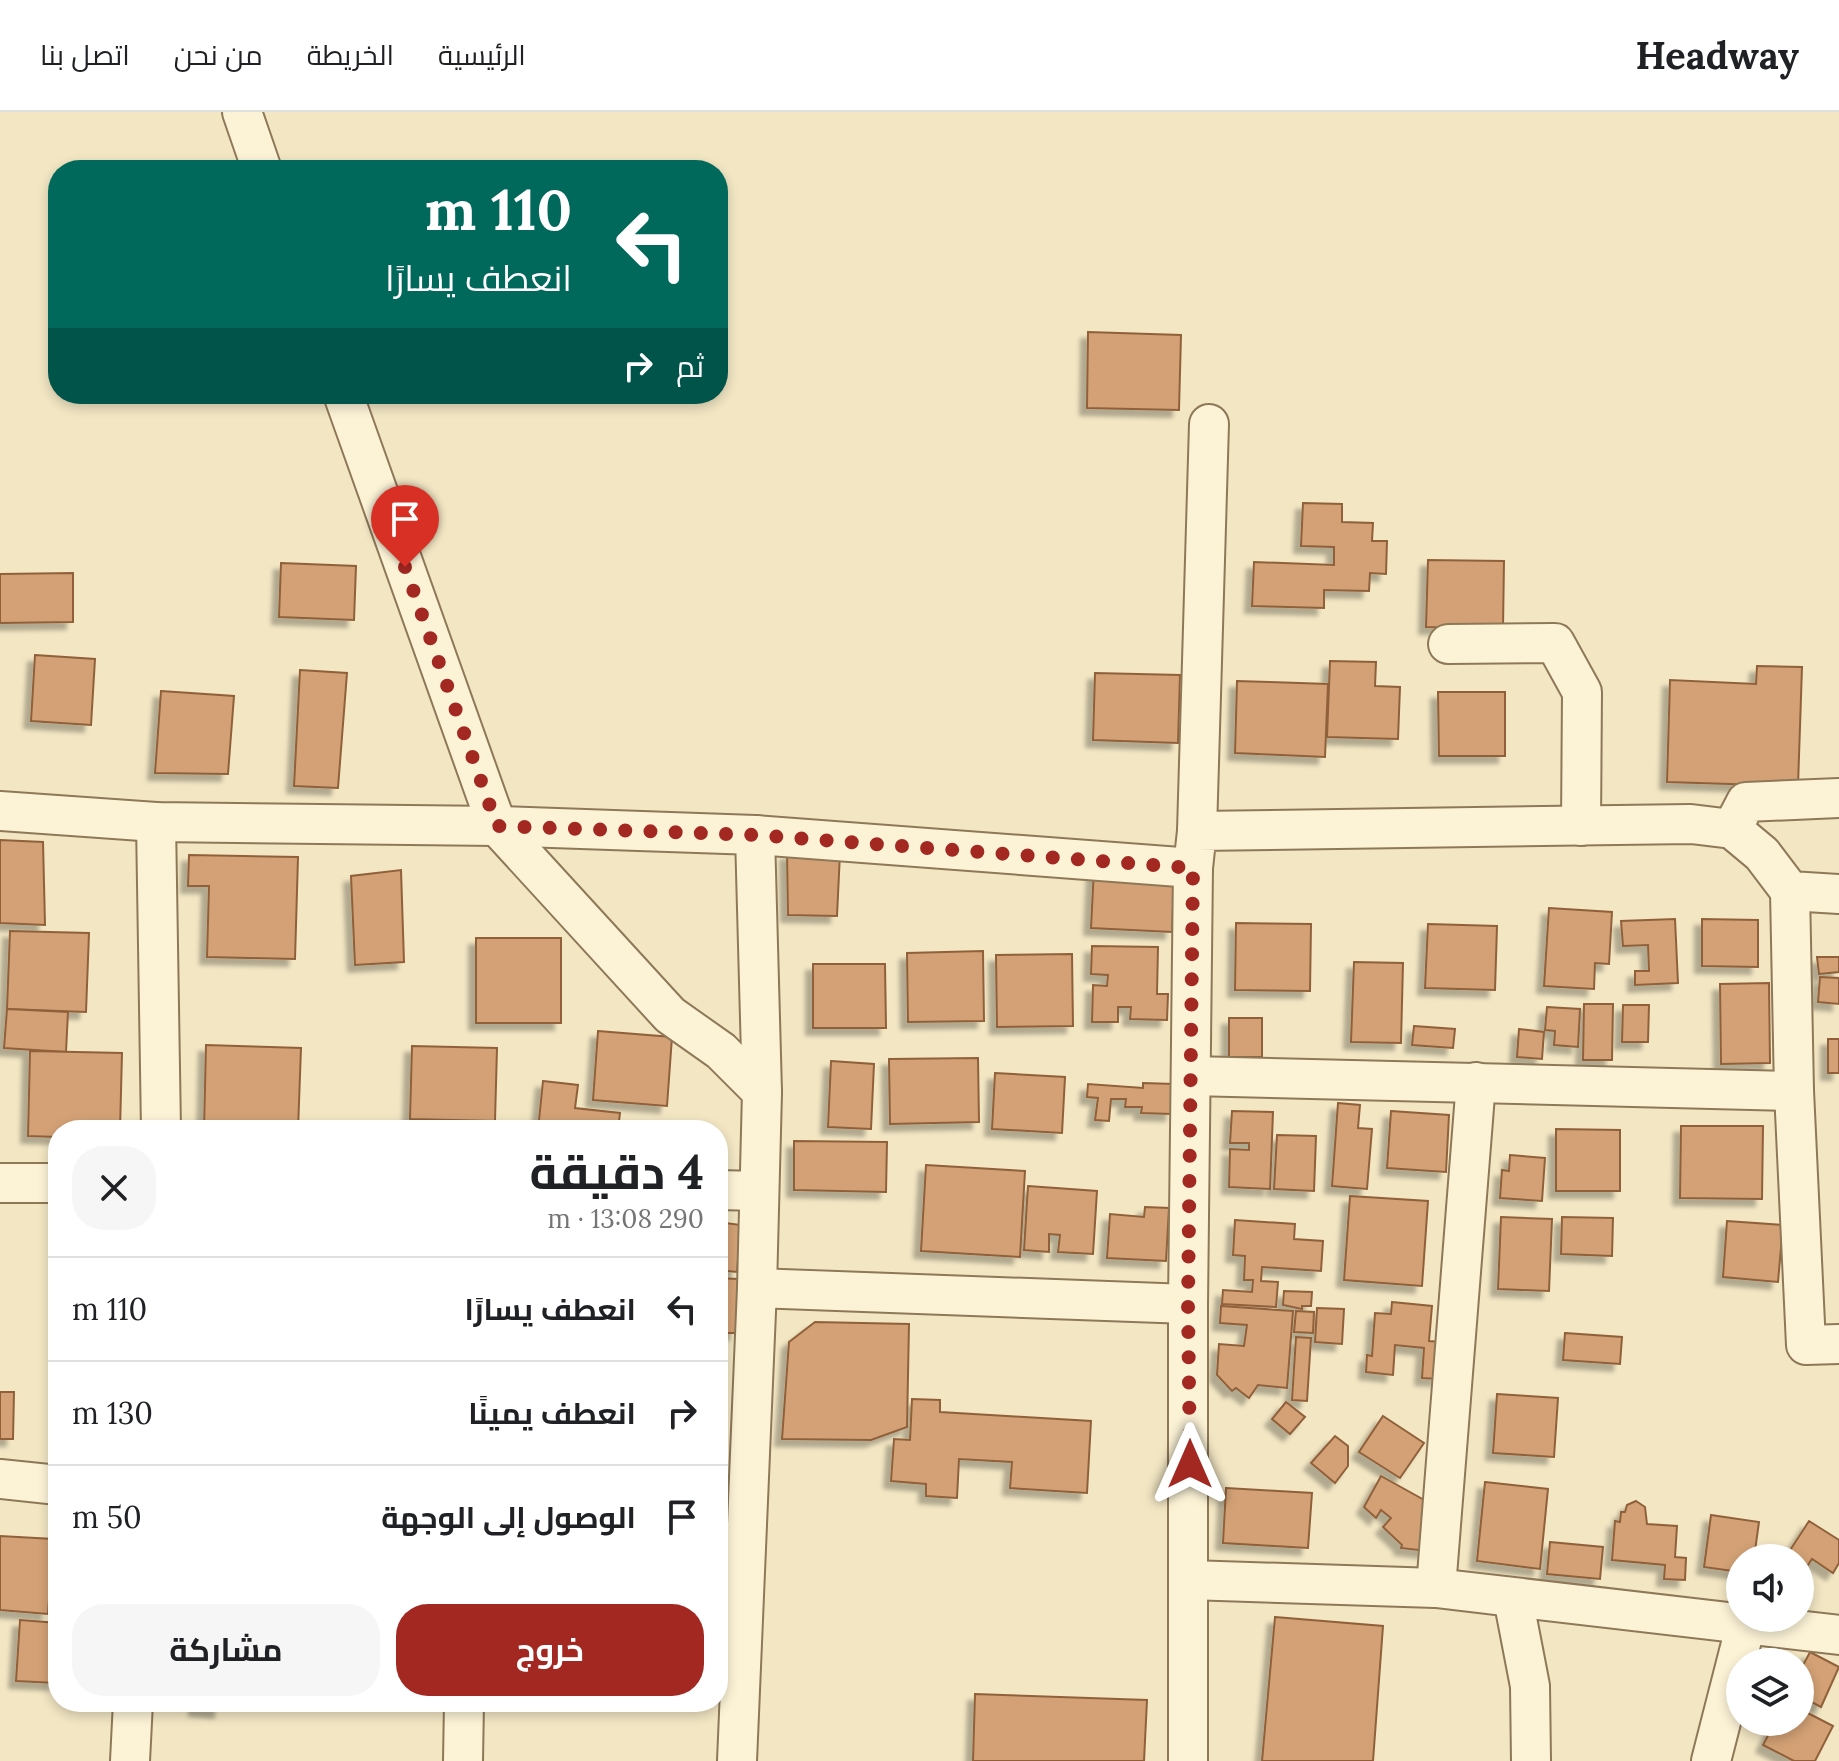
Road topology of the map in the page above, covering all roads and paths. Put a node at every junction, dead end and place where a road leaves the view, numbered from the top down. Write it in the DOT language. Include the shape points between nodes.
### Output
graph roads {
  1 [pos="242,112"];
  2 [pos="259,160"];
  3 [pos="347,404"];
  4 [pos="1209,424"];
  5 [pos="1448,644"];
  6 [pos="1839,798"];
  7 [pos="0,811"];
  8 [pos="156,822"];
  9 [pos="497,826"];
  10 [pos="1581,826"];
  11 [pos="1732,829"];
  12 [pos="755,835"];
  13 [pos="1195,849"];
  14 [pos="1790,891"];
  15 [pos="1839,894"];
  16 [pos="1191,1076"];
  17 [pos="1476,1082"];
  18 [pos="1794,1091"];
  19 [pos="762,1092"];
  20 [pos="161,1120"];
  21 [pos="0,1183"];
  22 [pos="48,1183"];
  23 [pos="728,1190"];
  24 [pos="759,1191"];
  25 [pos="757,1288"];
  26 [pos="1188,1304"];
  27 [pos="1839,1344"];
  28 [pos="0,1479"];
  29 [pos="48,1484"];
  30 [pos="1189,1580"];
  31 [pos="1436,1588"];
  32 [pos="1513,1598"];
  33 [pos="1726,1622"];
  34 [pos="1744,1632"];
  35 [pos="1814,1632"];
  36 [pos="1839,1635"];
  37 [pos="132,1712"];
  38 [pos="464,1712"];
  39 [pos="1715,1759"];
  40 [pos="130,1761"];
  41 [pos="463,1761"];
  42 [pos="737,1761"];
  43 [pos="1188,1761"];
  44 [pos="1531,1761"];
  1 -- 2 [label="street"];
  3 -- 9 [label="street"];
  4 -- 13 [label="street"];
  5 -- 10 [label="street" via="1555,643 1582,692"];
  6 -- 11 [label="street" via="1746,802"];
  7 -- 8 [label="street"];
  8 -- 9 [label="street"];
  8 -- 20 [label="street"];
  9 -- 12 [label="street"];
  9 -- 19 [label="street" via="670,1015 721,1051"];
  10 -- 11 [label="street" via="1691,824"];
  10 -- 13 [label="street"];
  11 -- 14 [label="street" via="1762,854"];
  12 -- 13 [label="street"];
  12 -- 19 [label="street"];
  13 -- 16 [label="street"];
  14 -- 15 [label="street"];
  14 -- 18 [label="street"];
  16 -- 17 [label="street"];
  16 -- 26 [label="street"];
  17 -- 18 [label="street"];
  17 -- 31 [label="street"];
  18 -- 27 [label="street" via="1806,1345"];
  19 -- 24 [label="street"];
  21 -- 22 [label="street"];
  23 -- 24 [label="street"];
  24 -- 25 [label="street"];
  25 -- 26 [label="street"];
  25 -- 42 [label="street"];
  26 -- 30 [label="street"];
  28 -- 29 [label="street"];
  30 -- 31 [label="street"];
  30 -- 43 [label="street"];
  31 -- 32 [label="street"];
  32 -- 33 [label="street"];
  32 -- 44 [label="street" via="1530,1686"];
  34 -- 39 [label="street"];
  35 -- 36 [label="street"];
  37 -- 40 [label="street"];
  38 -- 41 [label="street"];
}
